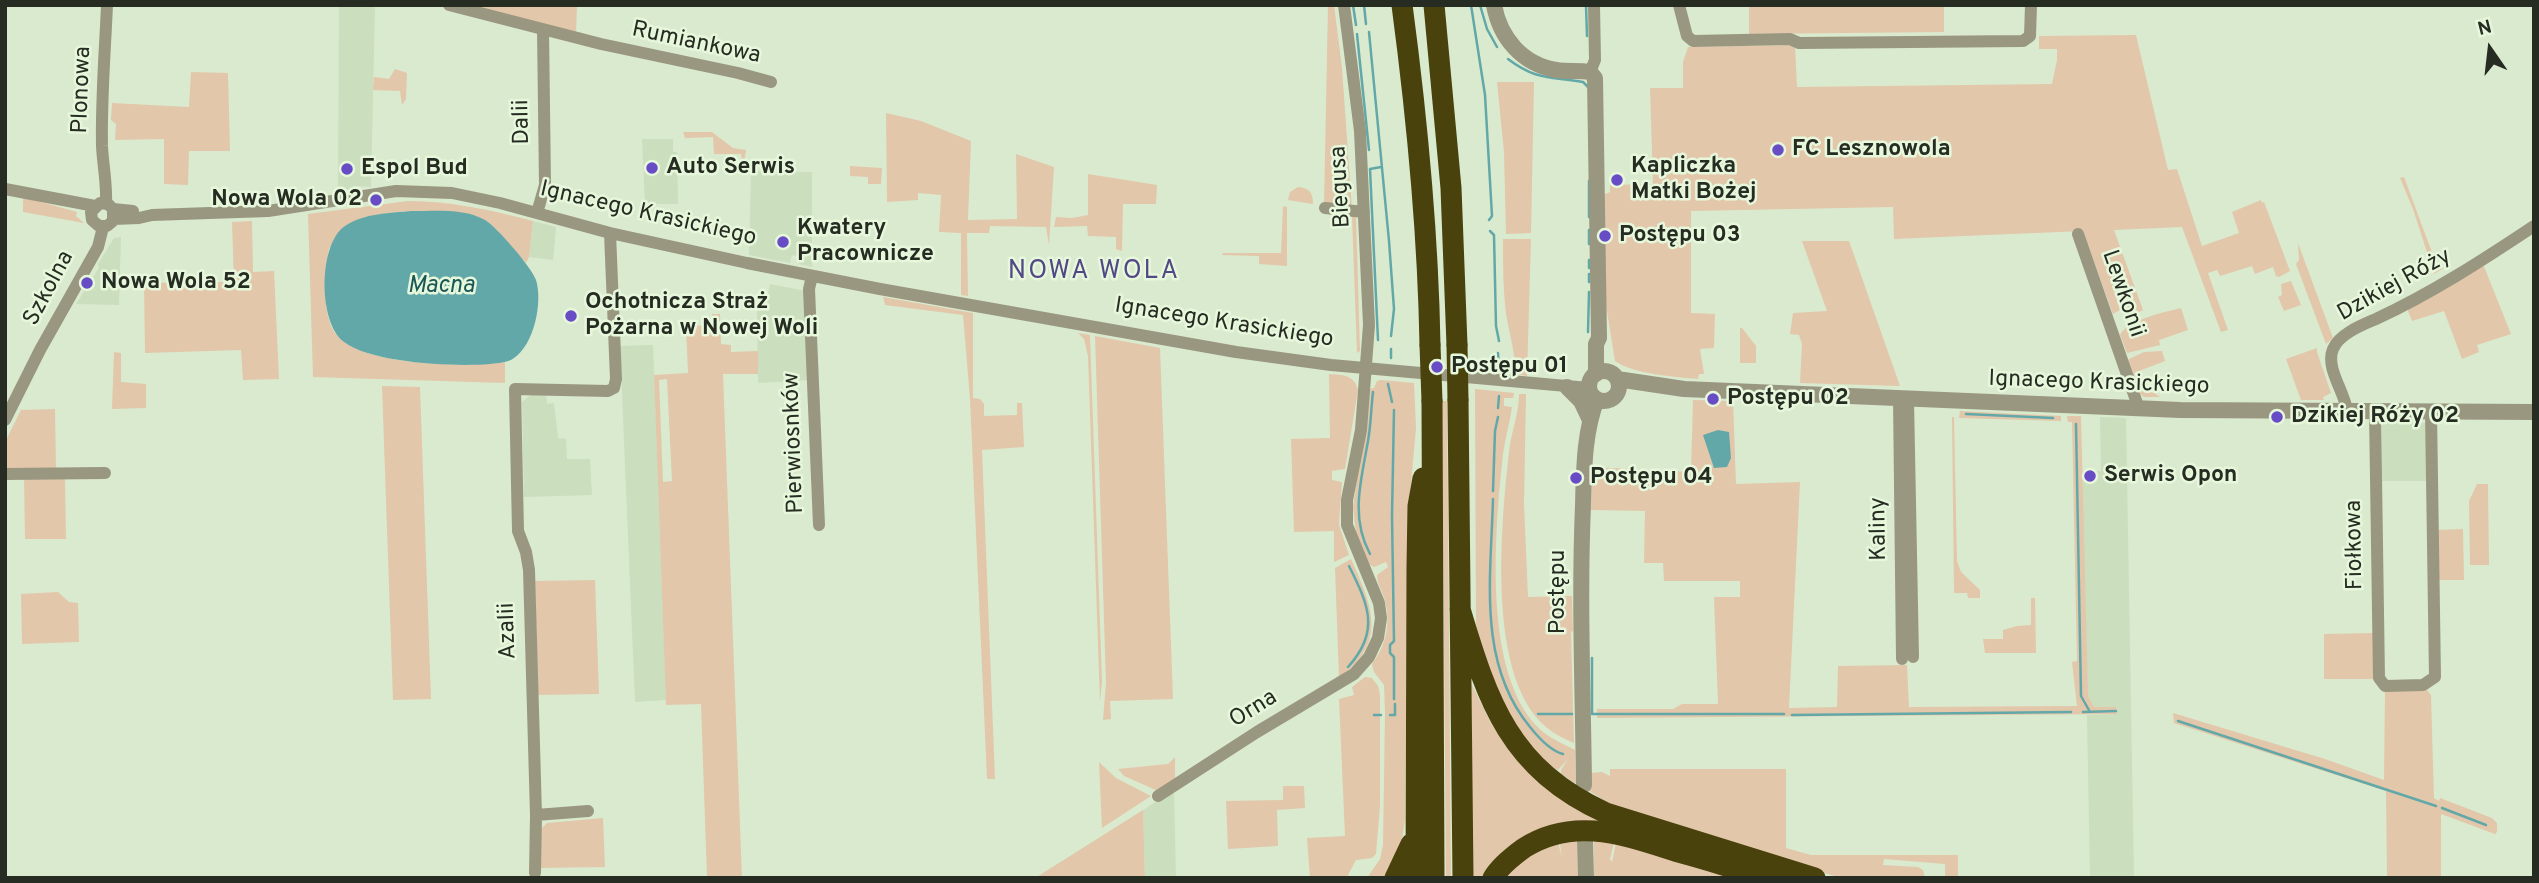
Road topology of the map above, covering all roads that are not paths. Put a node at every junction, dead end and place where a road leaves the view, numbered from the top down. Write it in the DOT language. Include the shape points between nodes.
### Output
graph roads {
  1 [pos="107,5"];
  2 [pos="449,5"];
  3 [pos="1344,5"];
  4 [pos="1402,5"];
  5 [pos="1434,5"];
  6 [pos="1494,5"];
  7 [pos="1594,5"];
  8 [pos="1679,5"];
  9 [pos="2031,5"];
  10 [pos="543,29"];
  11 [pos="1590,72"];
  12 [pos="771,82"];
  13 [pos="5,189"];
  14 [pos="1325,208"];
  15 [pos="1364,212"];
  16 [pos="102,213"];
  17 [pos="537,213"];
  18 [pos="2534,226"];
  19 [pos="610,233"];
  20 [pos="2078,234"];
  21 [pos="812,276"];
  22 [pos="1367,368"];
  23 [pos="1604,384"];
  24 [pos="1567,387"];
  25 [pos="1904,399"];
  26 [pos="2139,409"];
  27 [pos="2347,411"];
  28 [pos="2375,411"];
  29 [pos="2431,412"];
  30 [pos="2534,412"];
  31 [pos="5,420"];
  32 [pos="1590,420"];
  33 [pos="1432,432"];
  34 [pos="105,473"];
  35 [pos="5,474"];
  36 [pos="819,525"];
  37 [pos="1460,609"];
  38 [pos="1369,657"];
  39 [pos="1908,658"];
  40 [pos="1584,785"];
  41 [pos="1158,796"];
  42 [pos="588,811"];
  43 [pos="536,815"];
  44 [pos="1416,829"];
  45 [pos="1585,839"];
  46 [pos="535,873"];
  47 [pos="1395,878"];
  48 [pos="1416,878"];
  49 [pos="1434,878"];
  50 [pos="1463,878"];
  51 [pos="1493,878"];
  52 [pos="1586,878"];
  53 [pos="1763,878"];
  54 [pos="1815,878"];
  1 -- 16 [label="street, Plonowa" via="103,126 107,180"];
  2 -- 10 [label="street, Rumiankowa"];
  3 -- 15 [label="street, Biegusa" via="1360,131"];
  4 -- 33 [label="highway, bridge" via="1429,271"];
  5 -- 37 [label="highway, bridge" via="1451,188"];
  6 -- 11 [label="street" via="1504,34 1524,57 1556,70"];
  7 -- 11 [label="street" via="1595,60"];
  8 -- 9 [label="street" via="1687,36 1693,41 1790,39 1799,43 2023,41 2030,36"];
  10 -- 12 [label="street, Rumiankowa"];
  10 -- 17 [label="street, Dalii" via="545,185"];
  11 -- 23 [label="street" via="1595,80 1599,338"];
  13 -- 16 [label="street, Ignacego Krasickiego" via="70,200"];
  14 -- 15 [label="street"];
  15 -- 22 [label="street, Biegusa"];
  16 -- 17 [label="street, Ignacego Krasickiego" via="268,211 419,191 452,193"];
  16 -- 31 [label="street, Szkolna" via="93,253"];
  17 -- 19 [label="street, Ignacego Krasickiego"];
  18 -- 27 [label="street, Dzikiej Róży" via="2460,275 2338,341 2331,360"];
  19 -- 21 [label="street, Ignacego Krasickiego"];
  19 -- 43 [label="street, Azalii" via="614,388 515,389 518,531 528,570"];
  20 -- 26 [label="street, Lewkonii"];
  21 -- 22 [label="street, Ignacego Krasickiego" via="1247,354"];
  21 -- 36 [label="street, Pierwiosnków"];
  22 -- 24 [label="street, Ignacego Krasickiego"];
  22 -- 38 [label="street, Biegusa" via="1346,506 1350,535 1381,611 1378,638"];
  23 -- 24 [label="street, Ignacego Krasickiego"];
  23 -- 25 [label="street, Ignacego Krasickiego"];
  23 -- 32 [label="street, Postępu"];
  24 -- 32 [label="street"];
  25 -- 26 [label="street, Ignacego Krasickiego"];
  25 -- 39 [label="street, Kaliny"];
  26 -- 27 [label="street, Ignacego Krasickiego"];
  27 -- 28 [label="street, Ignacego Krasickiego"];
  28 -- 29 [label="street, Ignacego Krasickiego"];
  28 -- 29 [label="street, Fiołkowa" via="2379,678 2385,686 2423,685 2435,677"];
  29 -- 30 [label="street, Ignacego Krasickiego"];
  32 -- 40 [label="street, Postępu" via="1581,547"];
  33 -- 44 [label="highway" via="1418,506"];
  33 -- 49 [label="highway"];
  34 -- 35 [label="street"];
  37 -- 50 [label="highway"];
  37 -- 54 [label="highway" via="1485,690 1498,714 1527,757 1558,786 1606,814"];
  38 -- 41 [label="street, Orna" via="1335,687"];
  42 -- 43 [label="street"];
  43 -- 46 [label="street, Azalii"];
  44 -- 47 [label="highway"];
  44 -- 48 [label="highway"];
  45 -- 52 [label="street"];
  51 -- 53 [label="highway" via="1516,853 1533,843 1582,829 1621,835"];
}
